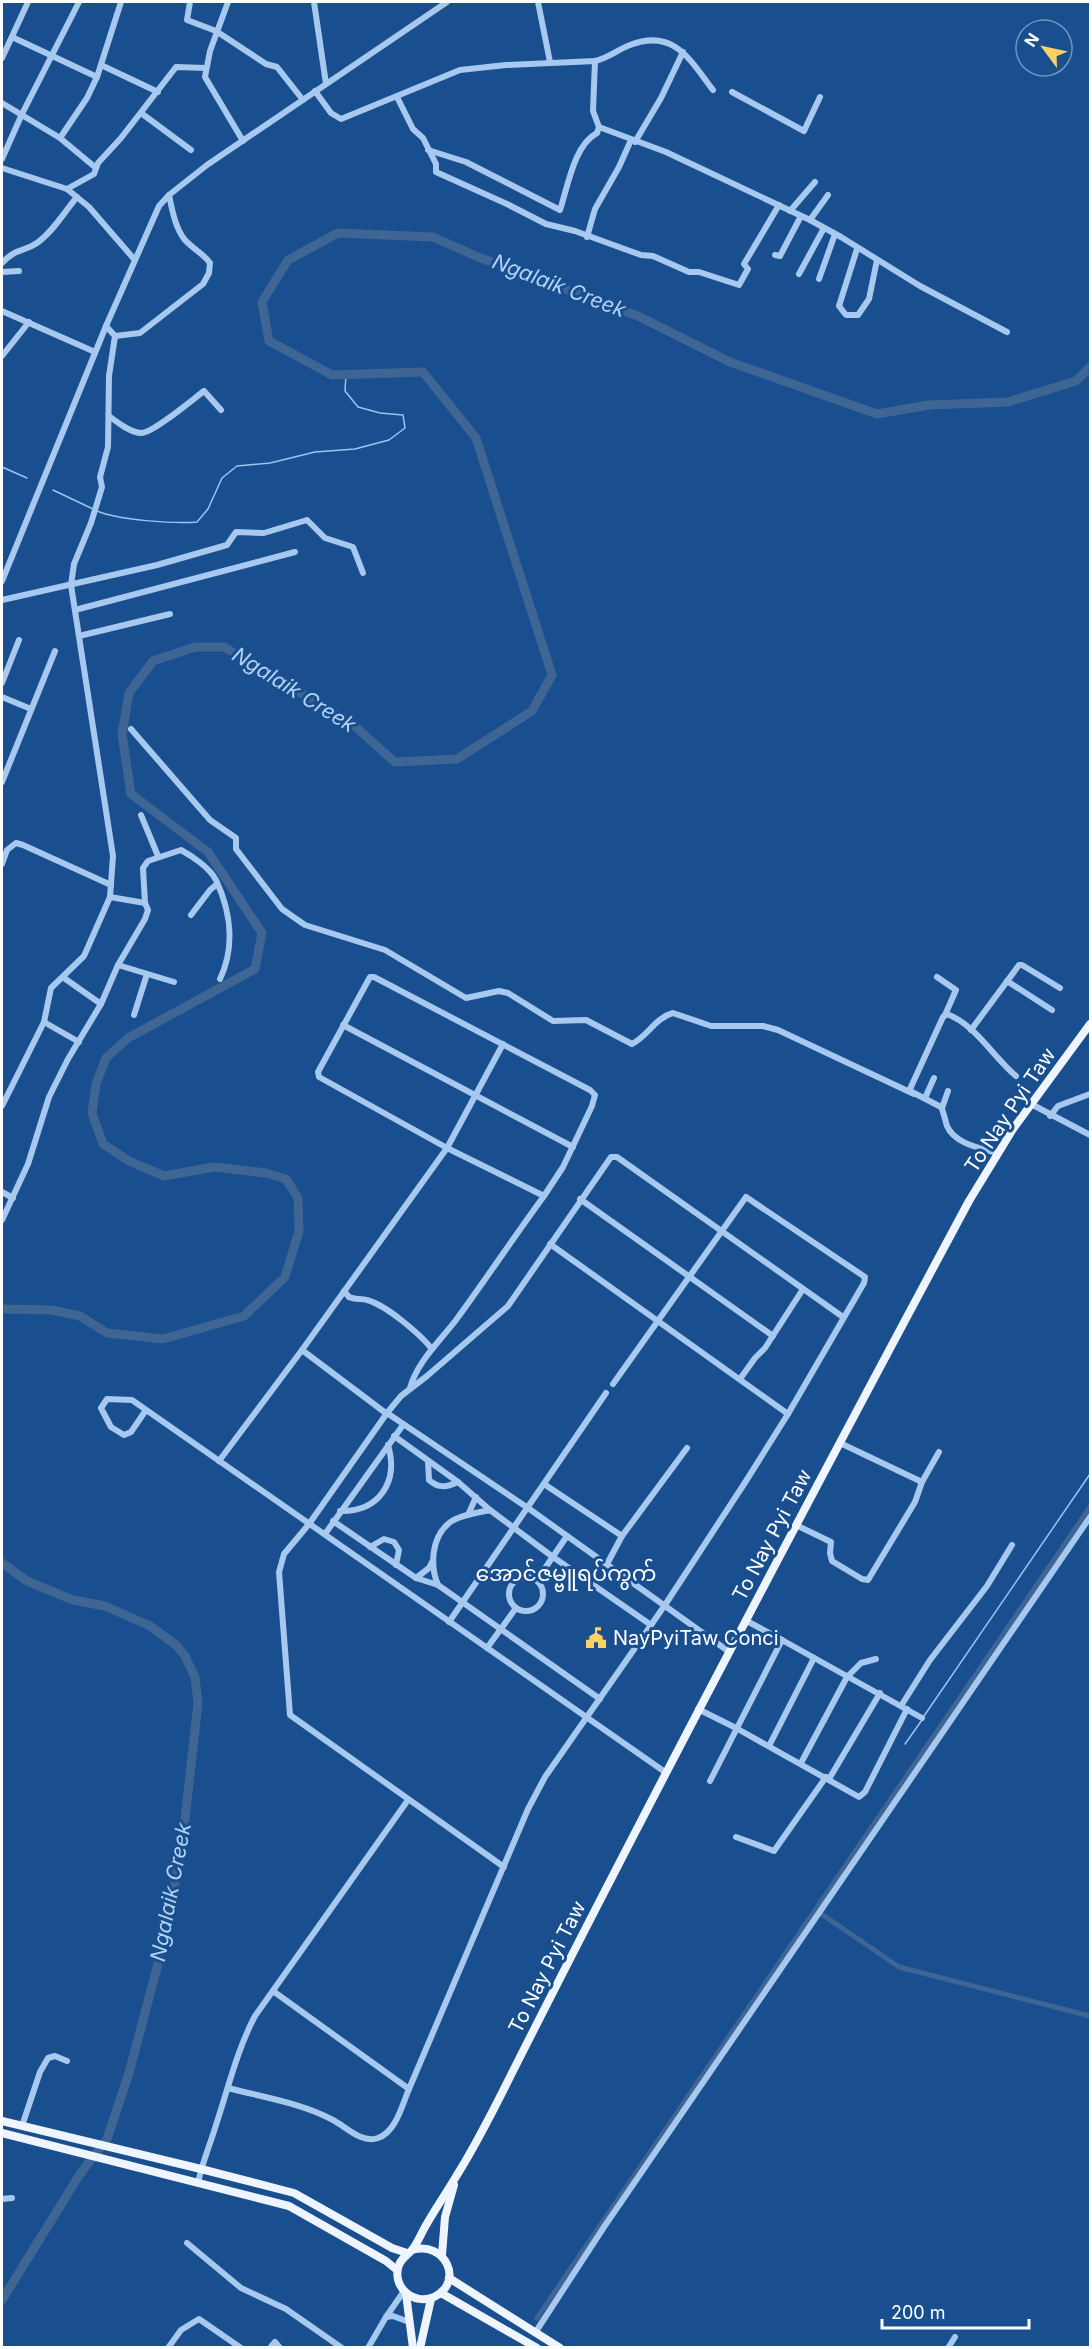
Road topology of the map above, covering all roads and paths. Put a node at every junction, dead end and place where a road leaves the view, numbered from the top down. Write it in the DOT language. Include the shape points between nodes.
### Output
graph roads {
  1 [pos="27,2"];
  2 [pos="79,2"];
  3 [pos="121,2"];
  4 [pos="190,2"];
  5 [pos="228,2"];
  6 [pos="314,2"];
  7 [pos="447,2"];
  8 [pos="537,2"];
  9 [pos="216,31"];
  10 [pos="12,37"];
  11 [pos="683,52"];
  12 [pos="51,56"];
  13 [pos="2,58"];
  14 [pos="595,61"];
  15 [pos="550,62"];
  16 [pos="101,65"];
  17 [pos="206,68"];
  18 [pos="97,77"];
  19 [pos="326,84"];
  20 [pos="713,90"];
  21 [pos="315,91"];
  22 [pos="158,92"];
  23 [pos="732,92"];
  24 [pos="820,96"];
  25 [pos="397,97"];
  26 [pos="303,100"];
  27 [pos="2,103"];
  28 [pos="141,113"];
  29 [pos="22,114"];
  30 [pos="599,127"];
  31 [pos="60,138"];
  32 [pos="243,141"];
  33 [pos="633,141"];
  34 [pos="191,150"];
  35 [pos="428,150"];
  36 [pos="2,159"];
  37 [pos="2,168"];
  38 [pos="96,168"];
  39 [pos="815,182"];
  40 [pos="67,189"];
  41 [pos="168,195"];
  42 [pos="828,195"];
  43 [pos="78,197"];
  44 [pos="779,205"];
  45 [pos="790,211"];
  46 [pos="801,216"];
  47 [pos="810,220"];
  48 [pos="824,228"];
  49 [pos="835,234"];
  50 [pos="587,237"];
  51 [pos="857,249"];
  52 [pos="775,255"];
  53 [pos="134,259"];
  54 [pos="877,260"];
  55 [pos="2,263"];
  56 [pos="19,271"];
  57 [pos="2,272"];
  58 [pos="799,274"];
  59 [pos="819,279"];
  60 [pos="2,311"];
  61 [pos="29,322"];
  62 [pos="106,326"];
  63 [pos="1007,332"];
  64 [pos="115,336"];
  65 [pos="95,352"];
  66 [pos="2,356"];
  67 [pos="221,410"];
  68 [pos="109,416"];
  69 [pos="295,552"];
  70 [pos="363,573"];
  71 [pos="2,581"];
  72 [pos="71,585"];
  73 [pos="2,600"];
  74 [pos="75,610"];
  75 [pos="170,614"];
  76 [pos="79,636"];
  77 [pos="19,640"];
  78 [pos="55,651"];
  79 [pos="2,683"];
  80 [pos="2,697"];
  81 [pos="31,710"];
  82 [pos="131,729"];
  83 [pos="2,782"];
  84 [pos="141,815"];
  85 [pos="158,856"];
  86 [pos="2,864"];
  87 [pos="217,884"];
  88 [pos="111,885"];
  89 [pos="110,897"];
  90 [pos="145,903"];
  91 [pos="191,915"];
  92 [pos="118,965"];
  93 [pos="147,974"];
  94 [pos="937,977"];
  95 [pos="64,978"];
  96 [pos="220,979"];
  97 [pos="1007,981"];
  98 [pos="174,982"];
  99 [pos="1060,988"];
  100 [pos="101,1005"];
  101 [pos="1052,1010"];
  102 [pos="134,1015"];
  103 [pos="945,1015"];
  104 [pos="44,1022"];
  105 [pos="1090,1024"];
  106 [pos="343,1025"];
  107 [pos="971,1030"];
  108 [pos="79,1042"];
  109 [pos="503,1044"];
  110 [pos="1016,1076"];
  111 [pos="934,1078"];
  112 [pos="948,1091"];
  113 [pos="914,1094"];
  114 [pos="1090,1094"];
  115 [pos="476,1095"];
  116 [pos="925,1098"];
  117 [pos="1031,1104"];
  118 [pos="2,1106"];
  119 [pos="942,1108"];
  120 [pos="1050,1116"];
  121 [pos="1090,1135"];
  122 [pos="573,1147"];
  123 [pos="447,1148"];
  124 [pos="997,1153"];
  125 [pos="2,1192"];
  126 [pos="544,1196"];
  127 [pos="13,1198"];
  128 [pos="580,1199"];
  129 [pos="2,1220"];
  130 [pos="721,1231"];
  131 [pos="550,1244"];
  132 [pos="689,1277"];
  133 [pos="803,1289"];
  134 [pos="344,1291"];
  135 [pos="843,1317"];
  136 [pos="658,1320"];
  137 [pos="773,1336"];
  138 [pos="432,1349"];
  139 [pos="302,1350"];
  140 [pos="740,1379"];
  141 [pos="613,1383"];
  142 [pos="410,1388"];
  143 [pos="606,1393"];
  144 [pos="146,1410"];
  145 [pos="387,1414"];
  146 [pos="788,1414"];
  147 [pos="403,1425"];
  148 [pos="394,1436"];
  149 [pos="840,1443"];
  150 [pos="388,1445"];
  151 [pos="687,1448"];
  152 [pos="939,1452"];
  153 [pos="219,1461"];
  154 [pos="428,1461"];
  155 [pos="458,1482"];
  156 [pos="922,1482"];
  157 [pos="544,1484"];
  158 [pos="476,1497"];
  159 [pos="528,1508"];
  160 [pos="490,1509"];
  161 [pos="340,1512"];
  162 [pos="468,1515"];
  163 [pos="1090,1517"];
  164 [pos="333,1521"];
  165 [pos="309,1524"];
  166 [pos="796,1525"];
  167 [pos="514,1529"];
  168 [pos="325,1534"];
  169 [pos="567,1536"];
  170 [pos="622,1536"];
  171 [pos="1012,1545"];
  172 [pos="370,1547"];
  173 [pos="553,1557"];
  174 [pos="432,1562"];
  175 [pos="607,1564"];
  176 [pos="396,1565"];
  177 [pos="416,1578"];
  178 [pos="537,1580"];
  179 [pos="438,1585"];
  180 [pos="462,1602"];
  181 [pos="665,1605"];
  182 [pos="516,1608"];
  183 [pos="745,1620"];
  184 [pos="449,1622"];
  185 [pos="651,1625"];
  186 [pos="501,1629"];
  187 [pos="782,1640"];
  188 [pos="487,1648"];
  189 [pos="728,1651"];
  190 [pos="814,1658"];
  191 [pos="876,1659"];
  192 [pos="847,1677"];
  193 [pos="880,1693"];
  194 [pos="600,1699"];
  195 [pos="904,1707"];
  196 [pos="698,1709"];
  197 [pos="588,1718"];
  198 [pos="922,1718"];
  199 [pos="736,1728"];
  200 [pos="769,1746"];
  201 [pos="801,1763"];
  202 [pos="665,1772"];
  203 [pos="828,1778"];
  204 [pos="710,1781"];
  205 [pos="408,1800"];
  206 [pos="736,1837"];
  207 [pos="504,1867"];
  208 [pos="273,1991"];
  209 [pos="67,2061"];
  210 [pos="228,2088"];
  211 [pos="409,2089"];
  212 [pos="2,2121"];
  213 [pos="22,2126"];
  214 [pos="2,2133"];
  215 [pos="201,2169"];
  216 [pos="458,2174"];
  217 [pos="240,2179"];
  218 [pos="198,2183"];
  219 [pos="236,2193"];
  220 [pos="12,2198"];
  221 [pos="2,2199"];
  222 [pos="187,2243"];
  223 [pos="410,2252"];
  224 [pos="442,2256"];
  225 [pos="398,2271"];
  226 [pos="449,2278"];
  227 [pos="405,2293"];
  228 [pos="441,2293"];
  229 [pos="431,2299"];
  230 [pos="386,2317"];
  231 [pos="409,2322"];
  232 [pos="535,2332"];
  233 [pos="955,2337"];
  234 [pos="168,2348"];
  235 [pos="241,2348"];
  236 [pos="270,2348"];
  237 [pos="280,2348"];
  238 [pos="342,2348"];
  239 [pos="368,2348"];
  240 [pos="413,2348"];
  241 [pos="420,2348"];
  242 [pos="537,2348"];
  243 [pos="561,2348"];
  244 [pos="948,2348"];
  1 -- 10 [label="street"];
  2 -- 12 [label="street"];
  3 -- 16 [label="street"];
  4 -- 9 [label="street" via="187,20"];
  5 -- 9 [label="street"];
  6 -- 19 [label="street"];
  7 -- 19 [label="street"];
  8 -- 15 [label="street"];
  9 -- 17 [label="street"];
  9 -- 26 [label="street" via="266,64 277,67"];
  10 -- 12 [label="street"];
  10 -- 13 [label="street"];
  11 -- 14 [label="street" via="670,43 656,41 631,45"];
  11 -- 20 [label="street"];
  11 -- 33 [label="street" via="661,98"];
  12 -- 18 [label="street"];
  12 -- 29 [label="street"];
  14 -- 15 [label="street"];
  14 -- 30 [label="street" via="593,111"];
  15 -- 25 [label="street" via="460,70"];
  16 -- 18 [label="street"];
  16 -- 22 [label="street"];
  17 -- 22 [label="street" via="176,67"];
  17 -- 32 [label="street" via="206,80"];
  18 -- 31 [label="street"];
  19 -- 21 [label="street"];
  21 -- 25 [label="street" via="331,113 341,119"];
  21 -- 26 [label="street"];
  22 -- 28 [label="street"];
  23 -- 24 [label="street" via="804,131"];
  25 -- 35 [label="street"];
  26 -- 32 [label="street"];
  27 -- 29 [label="street"];
  28 -- 34 [label="street"];
  28 -- 38 [label="street"];
  29 -- 31 [label="street"];
  29 -- 36 [label="street"];
  30 -- 33 [label="street"];
  30 -- 35 [label="street" via="581,146 560,210 466,162"];
  31 -- 38 [label="street"];
  32 -- 41 [label="street"];
  33 -- 44 [label="street" via="666,152"];
  33 -- 50 [label="street" via="595,209"];
  35 -- 50 [label="street" via="436,172 546,224"];
  37 -- 40 [label="street"];
  38 -- 40 [label="street" via="94,174"];
  39 -- 45 [label="street"];
  40 -- 43 [label="street"];
  41 -- 53 [label="street" via="150,221"];
  41 -- 64 [label="street" via="184,239 206,256 209,273 203,284 140,333"];
  42 -- 47 [label="street"];
  43 -- 53 [label="street"];
  43 -- 55 [label="street" via="42,239 16,250"];
  44 -- 45 [label="street"];
  44 -- 50 [label="street" via="744,264 748,269 739,285"];
  45 -- 46 [label="street"];
  46 -- 47 [label="street"];
  46 -- 52 [label="street" via="780,256"];
  47 -- 48 [label="street"];
  48 -- 49 [label="street"];
  48 -- 58 [label="street"];
  49 -- 51 [label="street"];
  49 -- 59 [label="street"];
  51 -- 54 [label="street"];
  51 -- 54 [label="street" via="839,306 846,315 858,315 869,299"];
  53 -- 62 [label="street"];
  54 -- 63 [label="street"];
  56 -- 57 [label="street"];
  60 -- 61 [label="street"];
  61 -- 65 [label="street"];
  61 -- 66 [label="street"];
  62 -- 64 [label="street"];
  62 -- 65 [label="street"];
  64 -- 68 [label="street"];
  65 -- 71 [label="street"];
  67 -- 68 [label="street" via="204,391 146,432 135,431"];
  68 -- 72 [label="street" via="102,487 74,564"];
  69 -- 74 [label="street"];
  70 -- 72 [label="street" via="353,547 325,538 307,520 264,533 236,532 227,545"];
  72 -- 73 [label="street"];
  72 -- 74 [label="street"];
  74 -- 76 [label="street"];
  75 -- 76 [label="street"];
  76 -- 88 [label="street" via="113,856"];
  77 -- 79 [label="street"];
  78 -- 81 [label="street"];
  80 -- 81 [label="street"];
  81 -- 83 [label="street"];
  82 -- 113 [label="street" via="210,820 236,838 236,849 282,909 305,925 385,950 466,998 499,991 508,993 553,1021 586,1020 632,1044 657,1021 673,1013 711,1026 763,1026"];
  84 -- 85 [label="street"];
  85 -- 87 [label="street" via="181,850 202,865"];
  85 -- 90 [label="street" via="143,868"];
  86 -- 88 [label="street" via="7,850 16,843"];
  87 -- 91 [label="street"];
  87 -- 96 [label="street" via="231,931"];
  88 -- 89 [label="street"];
  89 -- 90 [label="street"];
  89 -- 95 [label="street" via="84,956"];
  90 -- 92 [label="street" via="145,920"];
  92 -- 93 [label="street"];
  92 -- 100 [label="street"];
  93 -- 98 [label="street"];
  93 -- 102 [label="street"];
  94 -- 103 [label="street" via="956,990"];
  95 -- 100 [label="street"];
  95 -- 104 [label="street" via="51,988"];
  97 -- 99 [label="street" via="1020,964"];
  97 -- 101 [label="street"];
  97 -- 107 [label="street"];
  100 -- 108 [label="street"];
  103 -- 107 [label="street"];
  103 -- 113 [label="street" via="910,1089"];
  104 -- 108 [label="street"];
  104 -- 118 [label="street"];
  105 -- 117 [label="main road, To Nay Pyi Taw"];
  106 -- 109 [label="street" via="372,976"];
  106 -- 115 [label="street"];
  106 -- 123 [label="street" via="318,1072 319,1077"];
  107 -- 110 [label="street"];
  108 -- 127 [label="street" via="49,1098"];
  109 -- 115 [label="street"];
  109 -- 122 [label="street" via="593,1092 594,1102"];
  111 -- 116 [label="street"];
  112 -- 119 [label="street"];
  113 -- 116 [label="street"];
  114 -- 120 [label="street" via="1058,1106"];
  115 -- 122 [label="street"];
  115 -- 123 [label="street"];
  116 -- 119 [label="street"];
  117 -- 120 [label="street"];
  117 -- 124 [label="main road, To Nay Pyi Taw"];
  119 -- 124 [label="street" via="954,1135"];
  120 -- 121 [label="street"];
  122 -- 126 [label="street"];
  123 -- 126 [label="street"];
  123 -- 134 [label="street"];
  124 -- 149 [label="main road, To Nay Pyi Taw"];
  125 -- 127 [label="street"];
  126 -- 138 [label="street"];
  127 -- 129 [label="street"];
  128 -- 130 [label="street" via="609,1158 615,1156"];
  128 -- 131 [label="street"];
  128 -- 132 [label="street"];
  130 -- 132 [label="street"];
  130 -- 133 [label="street"];
  130 -- 135 [label="street" via="748,1197 861,1273 864,1282"];
  131 -- 136 [label="street"];
  131 -- 142 [label="street" via="508,1305"];
  132 -- 136 [label="street"];
  132 -- 137 [label="street"];
  133 -- 135 [label="street"];
  133 -- 137 [label="street"];
  134 -- 138 [label="street" via="349,1297 379,1306 420,1334"];
  134 -- 139 [label="street"];
  135 -- 146 [label="street"];
  136 -- 140 [label="street"];
  136 -- 141 [label="street"];
  137 -- 140 [label="street"];
  138 -- 142 [label="street"];
  139 -- 145 [label="street"];
  139 -- 153 [label="street"];
  140 -- 146 [label="street"];
  142 -- 145 [label="street"];
  143 -- 157 [label="street"];
  144 -- 144 [label="street" via="131,1432 123,1435 111,1427 101,1408 107,1399 128,1399"];
  144 -- 153 [label="street"];
  145 -- 147 [label="street"];
  145 -- 165 [label="street"];
  146 -- 181 [label="street"];
  147 -- 148 [label="street"];
  147 -- 159 [label="street"];
  148 -- 150 [label="street"];
  148 -- 154 [label="street"];
  149 -- 156 [label="street"];
  149 -- 166 [label="main road, To Nay Pyi Taw"];
  150 -- 161 [label="street"];
  150 -- 161 [label="street" via="392,1473 377,1499 370,1506"];
  151 -- 170 [label="street"];
  152 -- 156 [label="street"];
  153 -- 165 [label="street"];
  154 -- 155 [label="street"];
  154 -- 155 [label="street" via="429,1480 434,1485"];
  155 -- 158 [label="street"];
  156 -- 166 [label="street" via="915,1502 868,1580 832,1561 831,1542"];
  157 -- 159 [label="street"];
  157 -- 170 [label="street"];
  158 -- 160 [label="street"];
  158 -- 162 [label="street"];
  159 -- 167 [label="street"];
  159 -- 169 [label="street"];
  160 -- 162 [label="street"];
  160 -- 167 [label="street"];
  161 -- 164 [label="street"];
  162 -- 174 [label="street" via="449,1524 437,1540"];
  163 -- 232 [label="street"];
  164 -- 168 [label="street"];
  164 -- 172 [label="street"];
  165 -- 168 [label="street"];
  165 -- 205 [label="street" via="284,1554 279,1572 290,1715"];
  166 -- 183 [label="main road, To Nay Pyi Taw"];
  167 -- 173 [label="street"];
  167 -- 180 [label="street"];
  168 -- 184 [label="street"];
  169 -- 173 [label="street"];
  169 -- 175 [label="street"];
  170 -- 175 [label="street"];
  171 -- 195 [label="street" via="987,1586 930,1659"];
  172 -- 176 [label="street"];
  172 -- 176 [label="street" via="384,1539 394,1542 399,1550"];
  173 -- 178 [label="street"];
  173 -- 185 [label="street"];
  174 -- 177 [label="street"];
  174 -- 179 [label="street"];
  175 -- 181 [label="street"];
  176 -- 177 [label="street"];
  177 -- 179 [label="street"];
  178 -- 182 [label="street" via="543,1590 542,1602 534,1610"];
  178 -- 182 [label="street" via="525,1576 514,1581 509,1593"];
  179 -- 180 [label="street"];
  180 -- 184 [label="street"];
  180 -- 186 [label="street"];
  181 -- 185 [label="street"];
  181 -- 189 [label="street"];
  182 -- 186 [label="street"];
  183 -- 187 [label="street"];
  183 -- 189 [label="main road, To Nay Pyi Taw"];
  184 -- 188 [label="street"];
  185 -- 194 [label="street"];
  186 -- 188 [label="street"];
  186 -- 194 [label="street"];
  187 -- 190 [label="street"];
  187 -- 199 [label="street"];
  188 -- 197 [label="street"];
  189 -- 196 [label="main road, To Nay Pyi Taw"];
  190 -- 192 [label="street"];
  190 -- 200 [label="street"];
  191 -- 192 [label="street" via="861,1663"];
  192 -- 193 [label="street"];
  192 -- 201 [label="street"];
  193 -- 195 [label="street"];
  193 -- 203 [label="street"];
  194 -- 197 [label="street"];
  195 -- 198 [label="street"];
  195 -- 203 [label="street" via="862,1796"];
  196 -- 199 [label="street"];
  196 -- 202 [label="main road, To Nay Pyi Taw"];
  197 -- 202 [label="street"];
  197 -- 207 [label="street" via="545,1777"];
  199 -- 200 [label="street"];
  199 -- 204 [label="street"];
  200 -- 201 [label="street"];
  201 -- 203 [label="street"];
  202 -- 216 [label="main road, To Nay Pyi Taw"];
  203 -- 206 [label="street" via="774,1851"];
  205 -- 207 [label="street"];
  205 -- 208 [label="street"];
  207 -- 211 [label="street"];
  208 -- 210 [label="street" via="248,2030"];
  208 -- 211 [label="street"];
  209 -- 213 [label="street" via="55,2056 48,2058"];
  210 -- 211 [label="street" via="316,2112 372,2140 387,2133"];
  210 -- 215 [label="street"];
  212 -- 213 [label="main road"];
  213 -- 215 [label="main road"];
  214 -- 218 [label="main road"];
  215 -- 217 [label="main road"];
  215 -- 218 [label="street"];
  216 -- 223 [label="main road"];
  216 -- 224 [label="main road" via="445,2217"];
  217 -- 219 [label="street"];
  217 -- 223 [label="main road" via="294,2193 392,2248"];
  218 -- 219 [label="main road"];
  219 -- 225 [label="main road" via="289,2206"];
  220 -- 221 [label="street"];
  222 -- 238 [label="street" via="241,2288 286,2309"];
  223 -- 224 [label="main road" via="428,2248"];
  223 -- 225 [label="main road"];
  224 -- 226 [label="main road"];
  225 -- 227 [label="main road"];
  226 -- 228 [label="main road"];
  226 -- 232 [label="main road"];
  227 -- 229 [label="main road"];
  227 -- 230 [label="street"];
  227 -- 231 [label="main road"];
  228 -- 229 [label="main road"];
  228 -- 242 [label="main road"];
  229 -- 241 [label="main road"];
  230 -- 231 [label="street"];
  230 -- 239 [label="street"];
  231 -- 240 [label="main road"];
  232 -- 243 [label="main road"];
  233 -- 244 [label="street"];
  234 -- 235 [label="street" via="181,2330 199,2319"];
  236 -- 237 [label="street" via="274,2342"];
}
